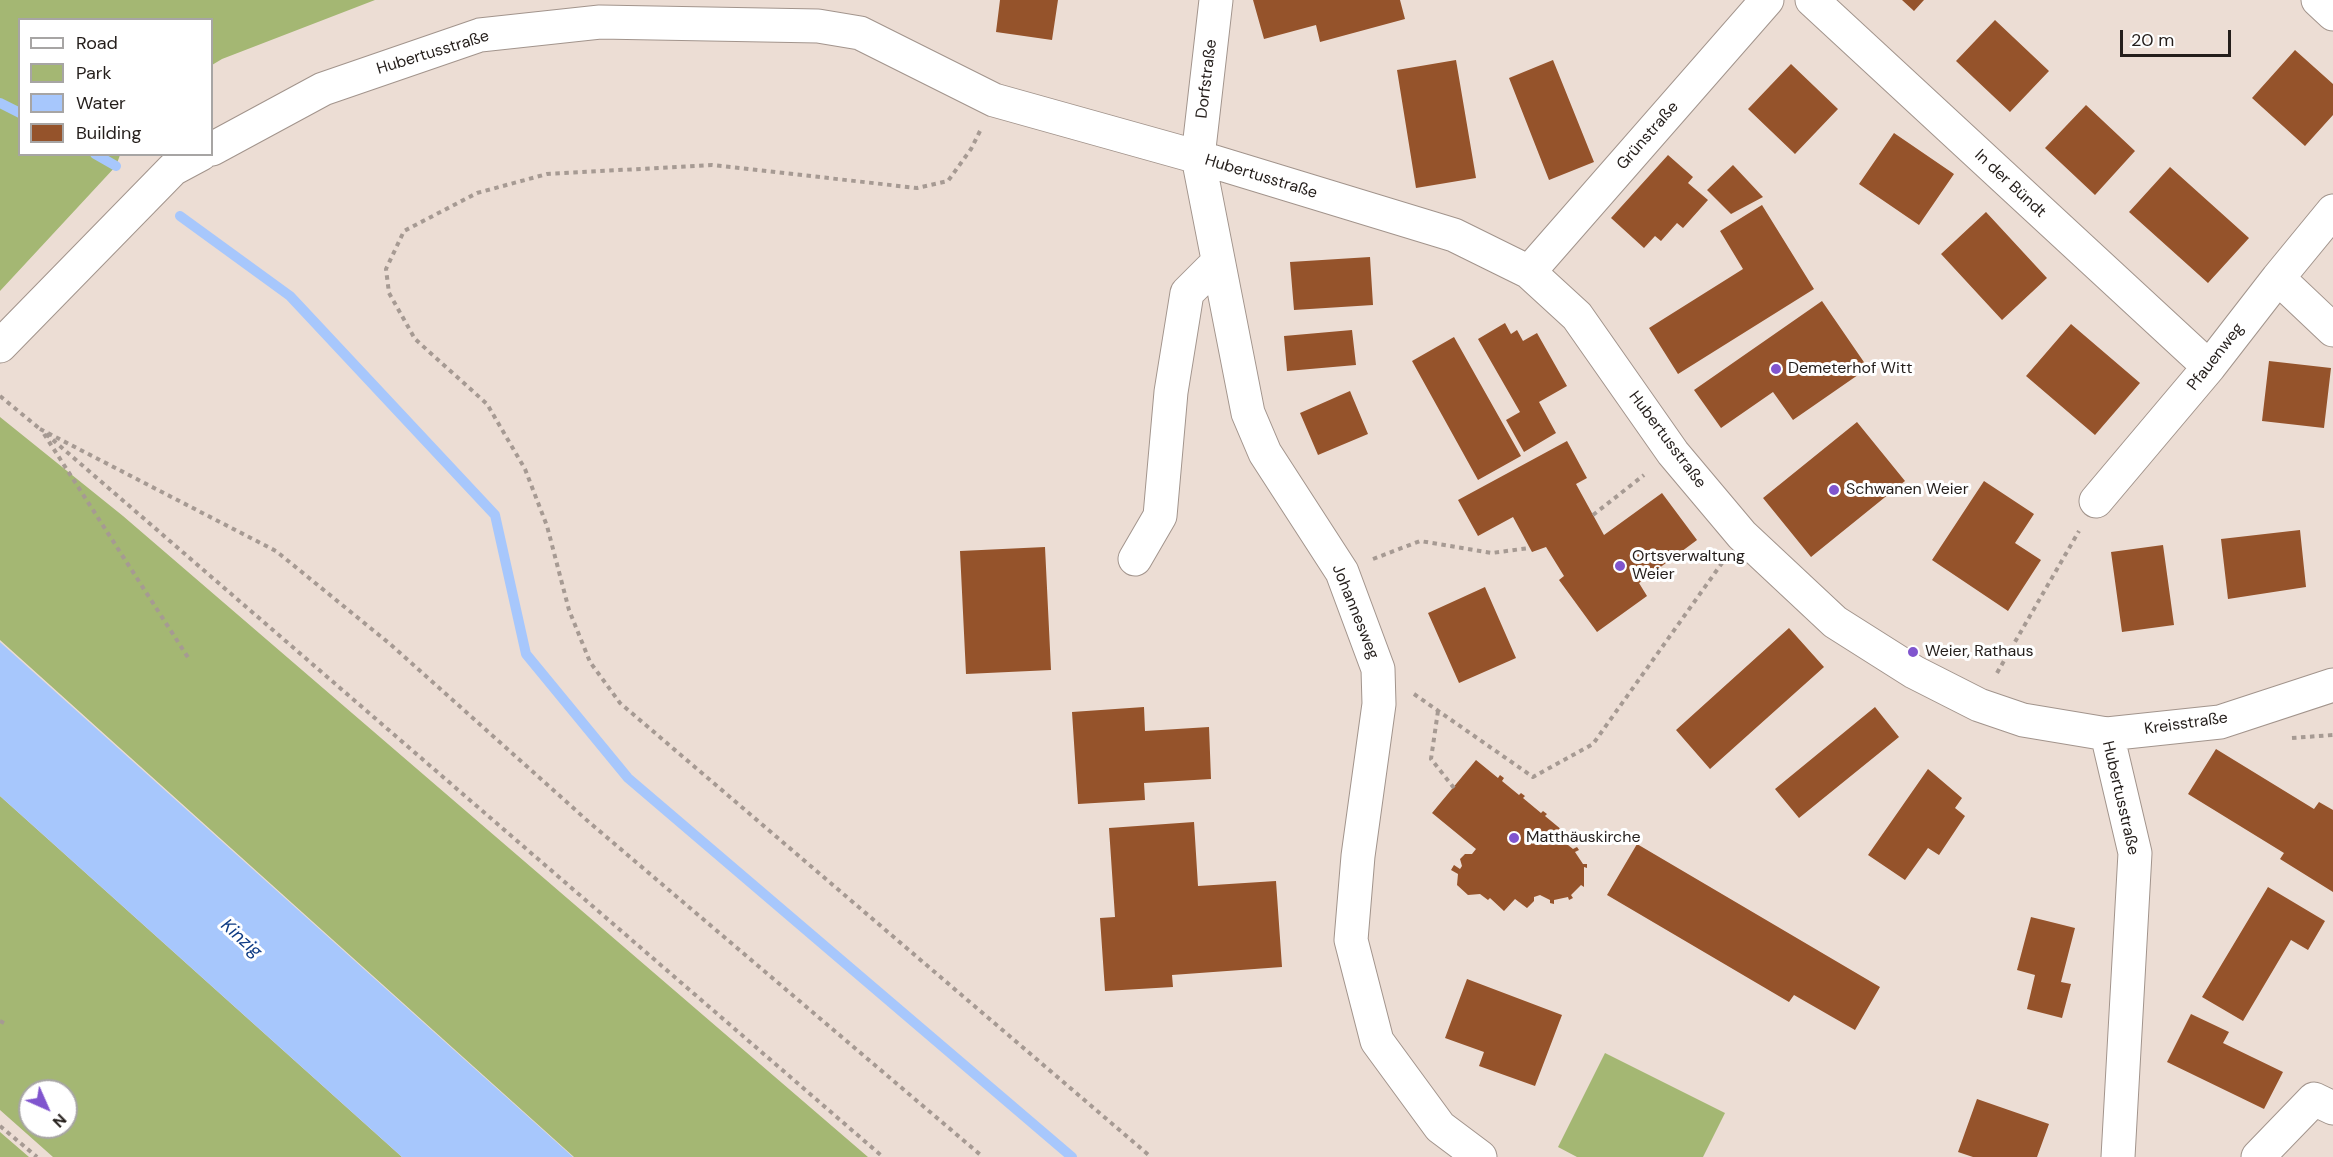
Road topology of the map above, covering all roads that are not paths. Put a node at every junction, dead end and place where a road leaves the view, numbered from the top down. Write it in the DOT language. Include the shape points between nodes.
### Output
graph roads {
  1 [pos="1216,0"];
  2 [pos="1767,0"];
  3 [pos="1812,0"];
  4 [pos="2318,0"];
  5 [pos="706,12"];
  6 [pos="818,13"];
  7 [pos="2333,14"];
  8 [pos="213,148"];
  9 [pos="197,156"];
  10 [pos="1198,158"];
  11 [pos="2333,211"];
  12 [pos="1218,262"];
  13 [pos="1529,272"];
  14 [pos="2278,278"];
  15 [pos="2333,330"];
  16 [pos="0,346"];
  17 [pos="2209,368"];
  18 [pos="2096,501"];
  19 [pos="1135,559"];
  20 [pos="2333,685"];
  21 [pos="2107,734"];
  22 [pos="2333,1108"];
  23 [pos="1480,1157"];
  24 [pos="2118,1157"];
  25 [pos="2258,1157"];
  1 -- 10 [label="street, Dorfstraße"];
  2 -- 13 [label="street, Grünstraße"];
  3 -- 17 [label="street, In der Bündt"];
  4 -- 7 [label="street"];
  5 -- 6 [label="street, Hubertusstraße"];
  5 -- 8 [label="street, Hubertusstraße" via="480,34 323,89"];
  6 -- 10 [label="street, Hubertusstraße" via="994,100"];
  9 -- 16 [label="street" via="173,169"];
  10 -- 12 [label="street, Johannesweg"];
  10 -- 13 [label="street, Hubertusstraße" via="1454,236"];
  11 -- 14 [label="street, Pfauenweg"];
  12 -- 19 [label="street" via="1187,293 1171,392 1160,516"];
  12 -- 23 [label="street, Johannesweg" via="1248,413 1265,453 1342,572 1378,669 1379,704 1351,940 1377,1041 1440,1127"];
  13 -- 21 [label="street, Hubertusstraße" via="1577,316 1674,453 1742,535 1835,622 1914,672 1979,705 2023,720"];
  14 -- 15 [label="street"];
  14 -- 17 [label="street, Pfauenweg"];
  17 -- 18 [label="street, Pfauenweg"];
  20 -- 21 [label="street, Kreisstraße" via="2220,722"];
  21 -- 24 [label="street, Hubertusstraße" via="2135,853"];
  22 -- 25 [label="street" via="2314,1099"];
}
